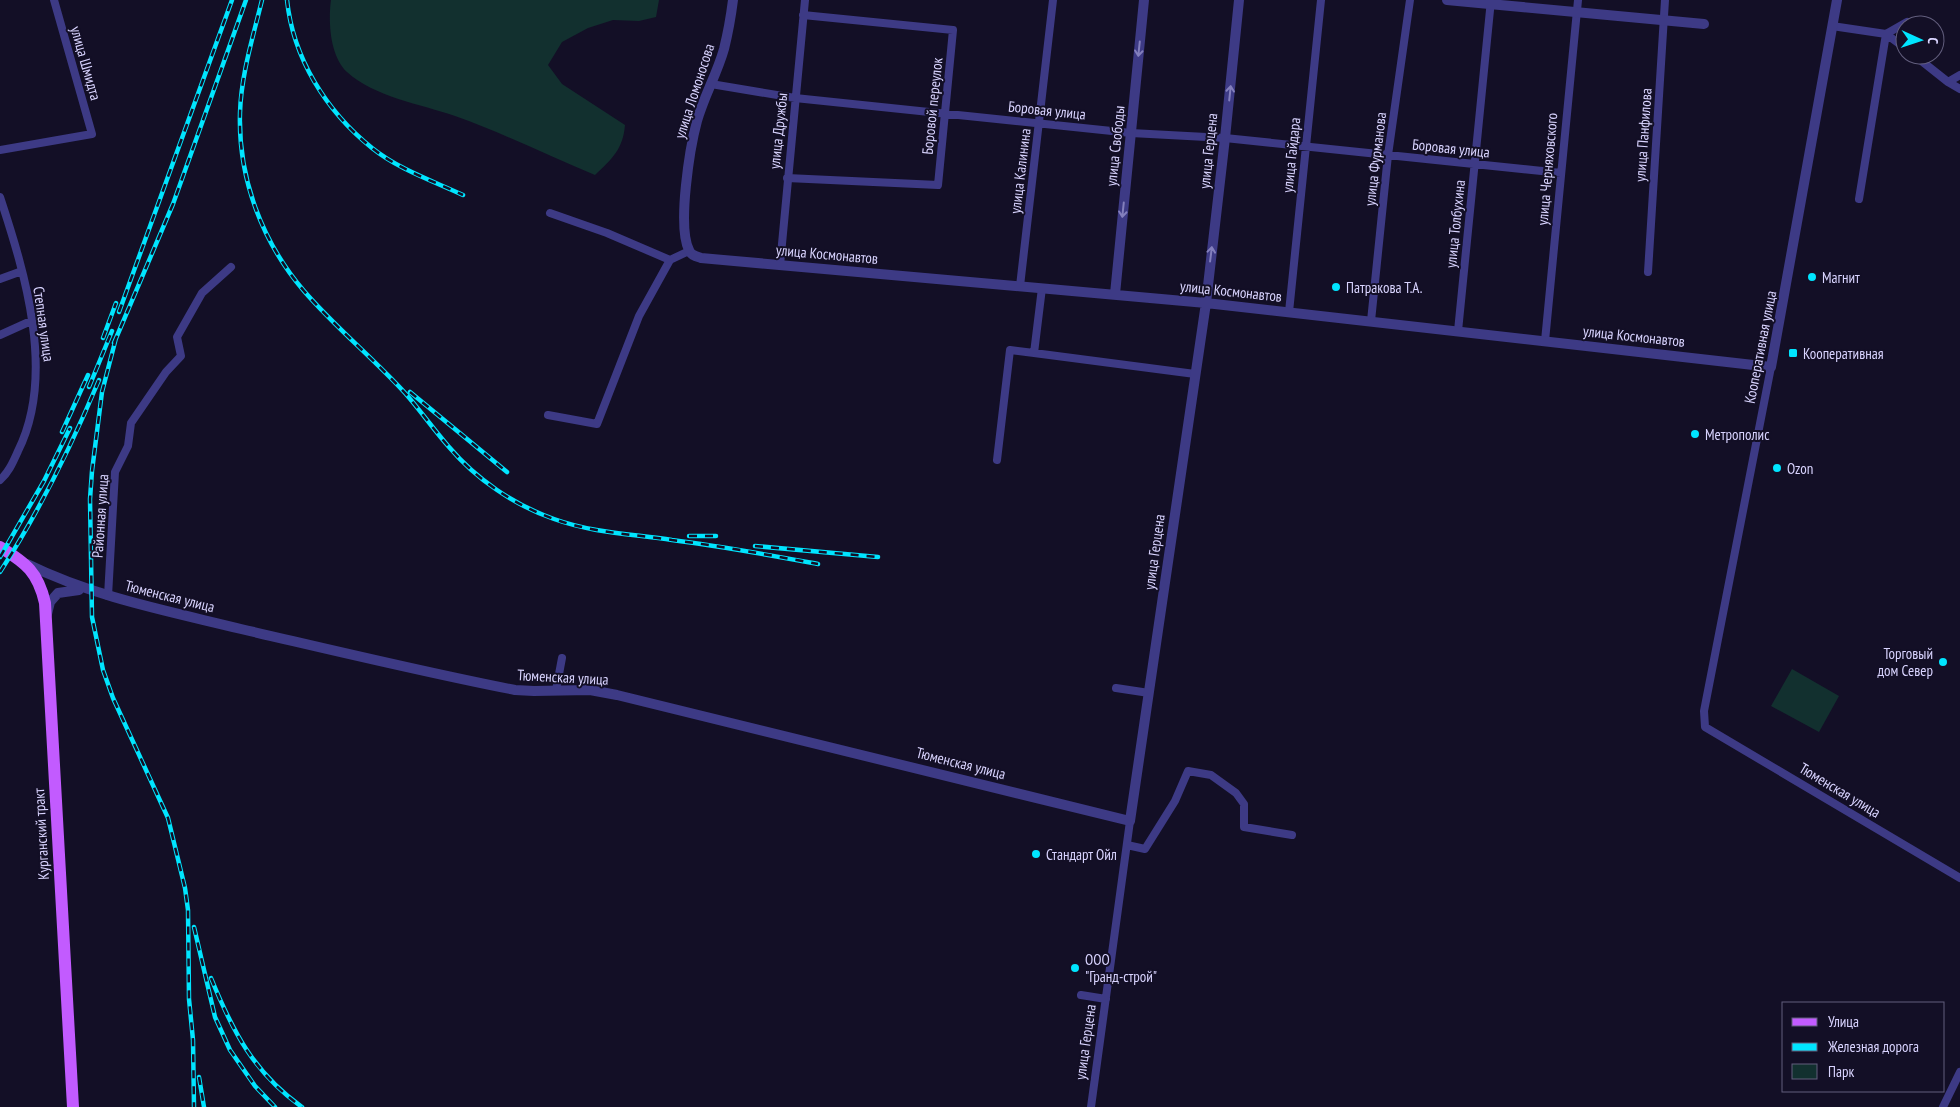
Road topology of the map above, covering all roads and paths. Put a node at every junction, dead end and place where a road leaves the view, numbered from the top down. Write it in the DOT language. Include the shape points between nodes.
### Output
graph roads {
  1 [pos="54,0"];
  2 [pos="734,0"];
  3 [pos="805,0"];
  4 [pos="1054,0"];
  5 [pos="1144,0"];
  6 [pos="1239,0"];
  7 [pos="1322,0"];
  8 [pos="1410,0"];
  9 [pos="1446,0"];
  10 [pos="1578,0"];
  11 [pos="1665,0"];
  12 [pos="1837,0"];
  13 [pos="1490,2"];
  14 [pos="1576,12"];
  15 [pos="803,15"];
  16 [pos="1664,20"];
  17 [pos="1704,24"];
  18 [pos="1832,26"];
  19 [pos="1895,29"];
  20 [pos="1886,34"];
  21 [pos="1895,41"];
  22 [pos="1927,65"];
  23 [pos="1960,75"];
  24 [pos="1948,82"];
  25 [pos="711,84"];
  26 [pos="1960,89"];
  27 [pos="795,98"];
  28 [pos="946,114"];
  29 [pos="1039,123"];
  30 [pos="1131,133"];
  31 [pos="1226,138"];
  32 [pos="1305,146"];
  33 [pos="0,150"];
  34 [pos="1388,155"];
  35 [pos="1474,164"];
  36 [pos="1561,173"];
  37 [pos="787,178"];
  38 [pos="0,197"];
  39 [pos="1859,199"];
  40 [pos="550,213"];
  41 [pos="689,250"];
  42 [pos="670,260"];
  43 [pos="780,265"];
  44 [pos="232,268"];
  45 [pos="22,271"];
  46 [pos="1648,272"];
  47 [pos="0,279"];
  48 [pos="1020,286"];
  49 [pos="1042,288"];
  50 [pos="1115,294"];
  51 [pos="1206,302"];
  52 [pos="1289,312"];
  53 [pos="32,321"];
  54 [pos="1371,321"];
  55 [pos="1458,331"];
  56 [pos="0,335"];
  57 [pos="1545,341"];
  58 [pos="1034,353"];
  59 [pos="1771,367"];
  60 [pos="1195,374"];
  61 [pos="548,415"];
  62 [pos="997,460"];
  63 [pos="0,480"];
  64 [pos="0,547"];
  65 [pos="27,564"];
  66 [pos="85,590"];
  67 [pos="108,596"];
  68 [pos="46,628"];
  69 [pos="562,658"];
  70 [pos="1116,688"];
  71 [pos="556,690"];
  72 [pos="1149,692"];
  73 [pos="1706,728"];
  74 [pos="1130,821"];
  75 [pos="1292,835"];
  76 [pos="1127,845"];
  77 [pos="1960,878"];
  78 [pos="1081,995"];
  79 [pos="1106,999"];
  80 [pos="1960,1072"];
  81 [pos="72,1107"];
  82 [pos="1091,1107"];
  83 [pos="1943,1107"];
  1 -- 33 [label="street, улица Шмидта" via="92,134"];
  2 -- 25 [label="street, улица Ломоносова" via="724,50"];
  3 -- 15 [label="street, улица Дружбы"];
  4 -- 29 [label="street, улица Калинина"];
  5 -- 30 [label="street, улица Свободы, one-way"];
  31 -- 6 [label="street, улица Герцена, one-way"];
  7 -- 32 [label="street, улица Гайдара"];
  8 -- 34 [label="street, улица Фурманова"];
  9 -- 13 [label="street"];
  10 -- 14 [label="street, улица Черняховского"];
  11 -- 16 [label="street, улица Панфилова"];
  12 -- 18 [label="street, Кооперативная улица"];
  13 -- 14 [label="street"];
  13 -- 35 [label="street, улица Толбухина"];
  14 -- 16 [label="street"];
  14 -- 36 [label="street, улица Черняховского"];
  15 -- 27 [label="street, улица Дружбы"];
  15 -- 28 [label="street, Боровой переулок" via="953,30"];
  16 -- 17 [label="street"];
  16 -- 46 [label="street, улица Панфилова"];
  18 -- 20 [label="street"];
  18 -- 59 [label="street, Кооперативная улица"];
  19 -- 20 [label="street"];
  20 -- 21 [label="street"];
  20 -- 39 [label="street"];
  22 -- 24 [label="street"];
  23 -- 24 [label="street"];
  24 -- 26 [label="street"];
  25 -- 27 [label="street, Боровая улица"];
  25 -- 41 [label="street, улица Ломоносова" via="702,104 692,144 684,222"];
  27 -- 28 [label="street, Боровая улица"];
  27 -- 37 [label="street, улица Дружбы"];
  28 -- 29 [label="street, Боровая улица"];
  28 -- 37 [label="street, Боровой переулок" via="938,185"];
  29 -- 30 [label="street, Боровая улица"];
  29 -- 48 [label="street, улица Калинина"];
  30 -- 31 [label="street, Боровая улица"];
  30 -- 50 [label="street, улица Свободы, one-way"];
  31 -- 32 [label="street, Боровая улица"];
  51 -- 31 [label="street, улица Герцена, one-way"];
  32 -- 34 [label="street, Боровая улица"];
  32 -- 52 [label="street, улица Гайдара"];
  34 -- 35 [label="street, Боровая улица"];
  34 -- 54 [label="street, улица Фурманова"];
  35 -- 36 [label="street, Боровая улица"];
  35 -- 55 [label="street, улица Толбухина"];
  36 -- 57 [label="street, улица Черняховского"];
  37 -- 43 [label="street, улица Дружбы"];
  38 -- 45 [label="street, Степная улица"];
  40 -- 42 [label="street"];
  41 -- 42 [label="street"];
  41 -- 43 [label="street, улица Космонавтов" via="701,258"];
  42 -- 61 [label="street" via="639,316 597,424"];
  43 -- 48 [label="street, улица Космонавтов"];
  44 -- 67 [label="street, Районная улица" via="202,293 177,337 181,356 131,423 128,446 115,472"];
  45 -- 47 [label="street"];
  45 -- 53 [label="street, Степная улица"];
  48 -- 49 [label="street, улица Космонавтов"];
  49 -- 50 [label="street, улица Космонавтов"];
  49 -- 58 [label="street"];
  50 -- 51 [label="street, улица Космонавтов"];
  51 -- 52 [label="street, улица Космонавтов"];
  51 -- 60 [label="street, улица Герцена"];
  52 -- 54 [label="street, улица Космонавтов"];
  53 -- 56 [label="street"];
  53 -- 63 [label="street, Степная улица" via="37,353 36,389 25,437"];
  54 -- 55 [label="street, улица Космонавтов"];
  55 -- 57 [label="street, улица Космонавтов"];
  57 -- 59 [label="street, улица Космонавтов"];
  58 -- 60 [label="street"];
  58 -- 62 [label="street" via="1010,350"];
  59 -- 73 [label="street, Кооперативная улица" via="1704,711"];
  60 -- 72 [label="street, улица Герцена"];
  64 -- 65 [label="main road"];
  65 -- 66 [label="street, Тюменская улица"];
  65 -- 68 [label="main road, Курганский тракт" via="42,590"];
  66 -- 67 [label="street, Тюменская улица"];
  66 -- 68 [label="street" via="58,593 49,608"];
  67 -- 71 [label="street, Тюменская улица" via="462,680 515,690"];
  68 -- 81 [label="main road, Курганский тракт"];
  69 -- 71 [label="street"];
  70 -- 72 [label="street"];
  71 -- 74 [label="street, Тюменская улица" via="590,690 626,696"];
  72 -- 74 [label="street, улица Герцена"];
  73 -- 77 [label="street, Тюменская улица"];
  74 -- 76 [label="street, улица Герцена"];
  75 -- 76 [label="street" via="1244,827 1244,804 1236,793 1211,775 1188,770 1175,801 1146,849"];
  76 -- 79 [label="street, улица Герцена"];
  78 -- 79 [label="street"];
  79 -- 82 [label="street, улица Герцена"];
  80 -- 83 [label="street"];
}
